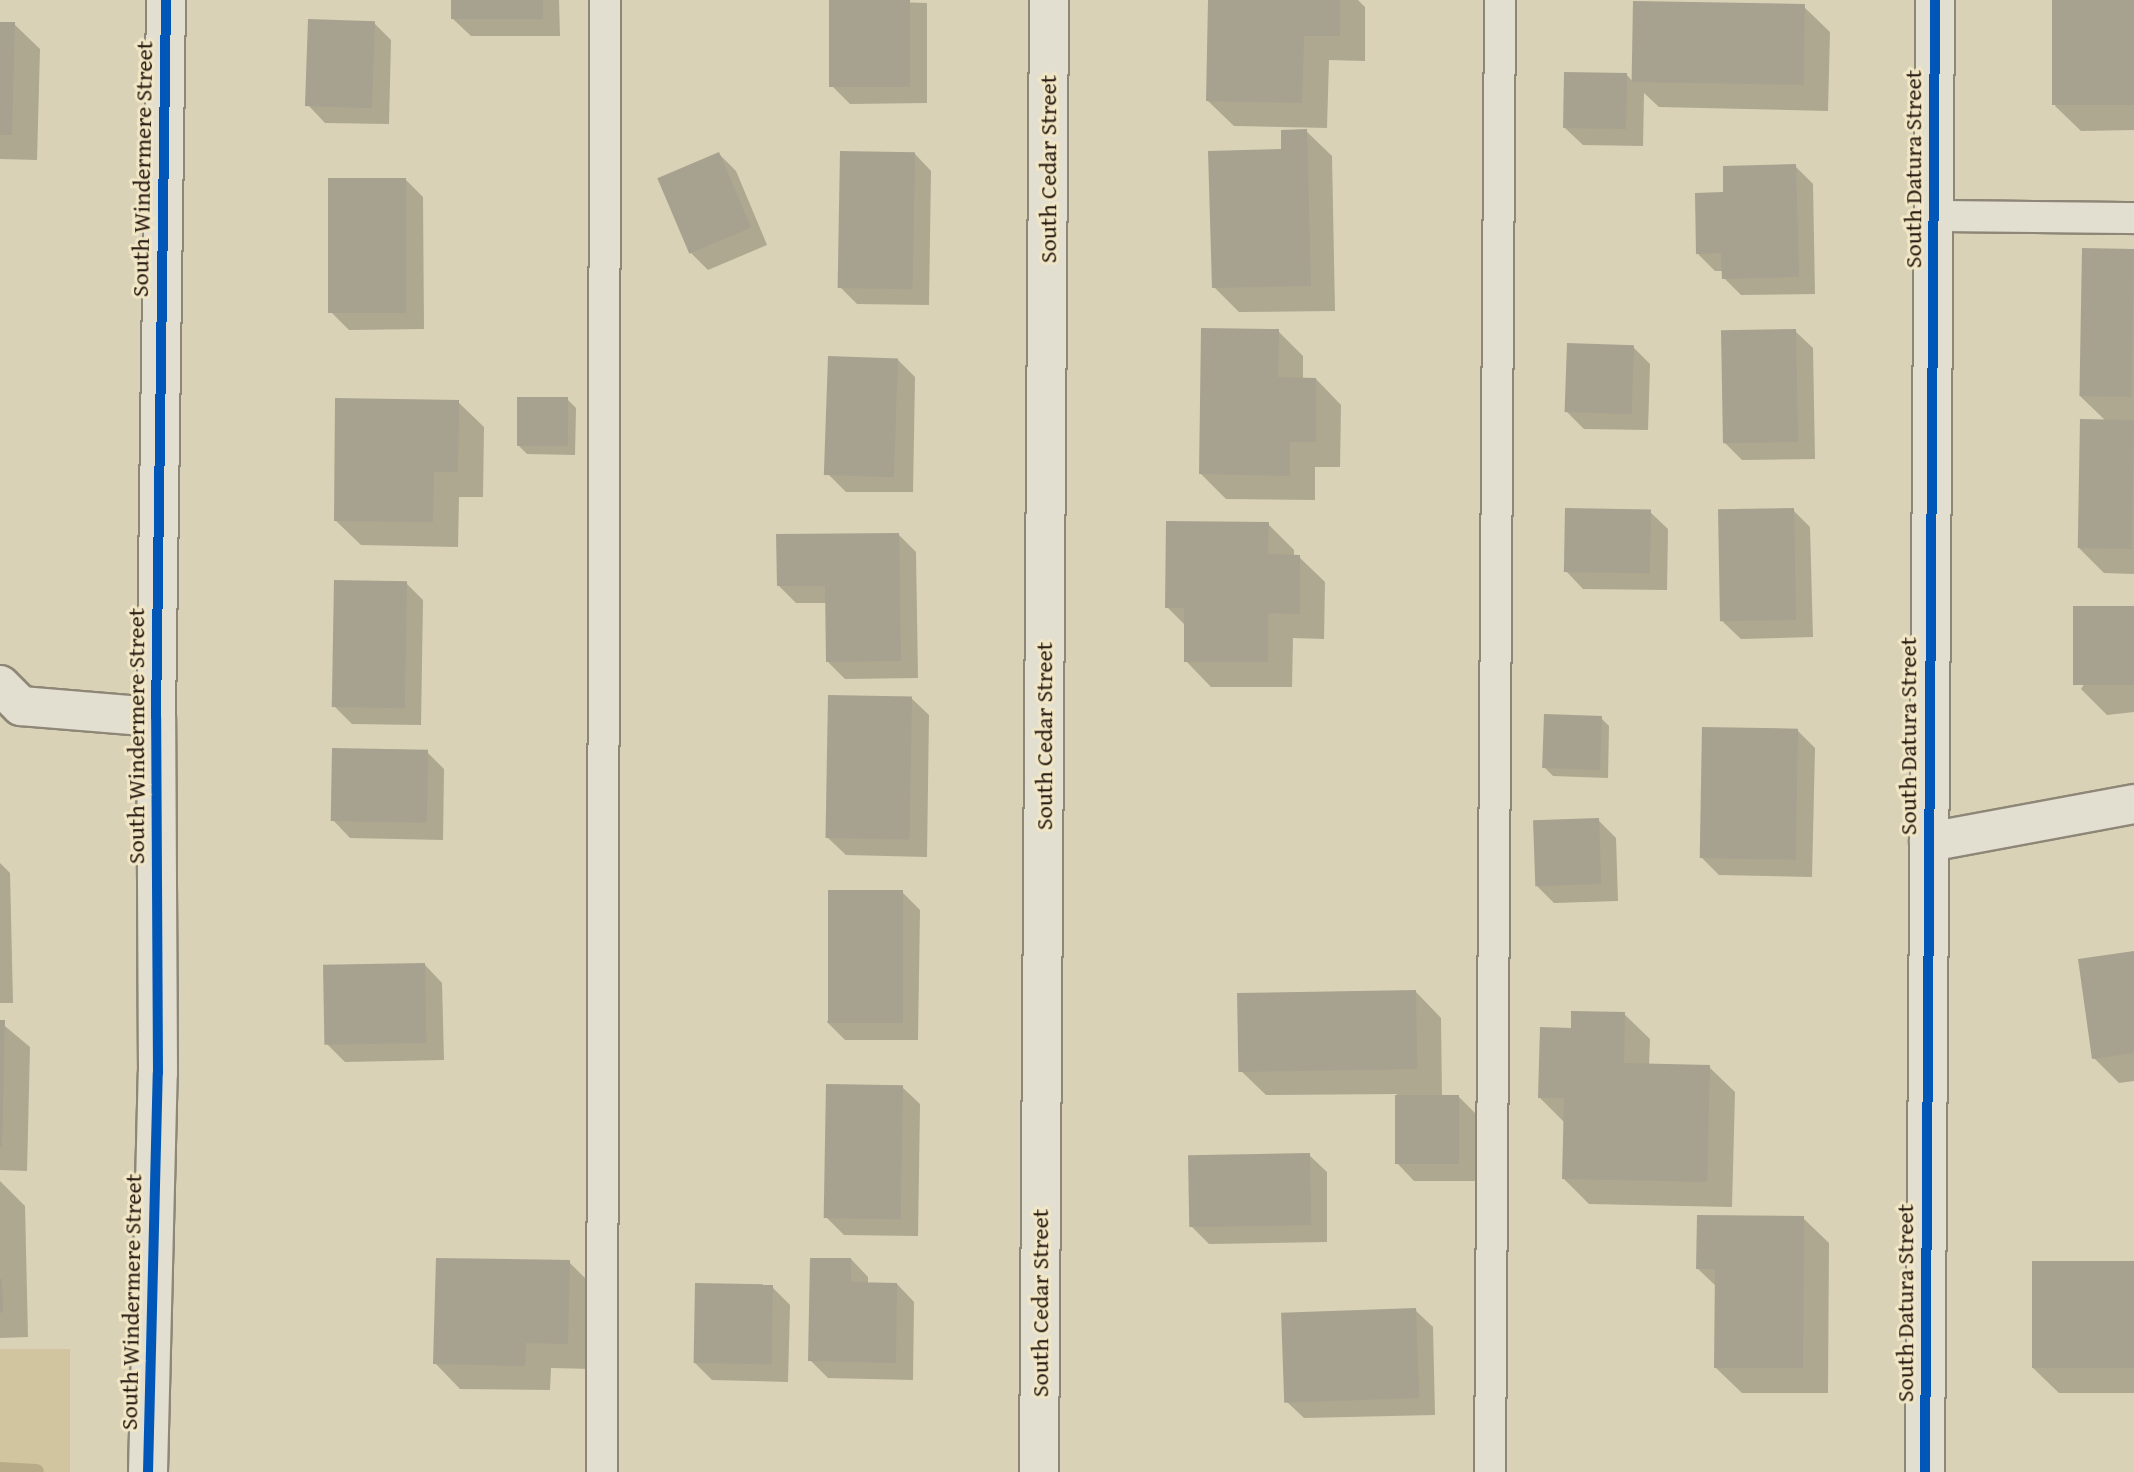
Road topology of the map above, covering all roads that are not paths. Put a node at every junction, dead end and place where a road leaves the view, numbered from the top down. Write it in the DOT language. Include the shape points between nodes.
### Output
graph roads {
  1 [pos="166,0"];
  2 [pos="605,0"];
  3 [pos="1049,0"];
  4 [pos="1500,0"];
  5 [pos="1936,0"];
  6 [pos="1934,216"];
  7 [pos="2134,218"];
  8 [pos="0,685"];
  9 [pos="156,717"];
  10 [pos="2134,804"];
  11 [pos="1929,842"];
  12 [pos="148,1472"];
  13 [pos="602,1472"];
  14 [pos="1039,1472"];
  15 [pos="1490,1472"];
  16 [pos="1925,1472"];
  1 -- 9 [label="street, South Windermere Street"];
  2 -- 13 [label="lane"];
  3 -- 14 [label="street, South Cedar Street"];
  4 -- 15 [label="lane"];
  5 -- 6 [label="street, South Datura Street"];
  6 -- 7 [label="lane"];
  6 -- 11 [label="street, South Datura Street"];
  8 -- 9 [label="street" via="21,706"];
  9 -- 12 [label="street, South Windermere Street" via="158,1073"];
  10 -- 11 [label="street"];
  11 -- 16 [label="street, South Datura Street"];
}
